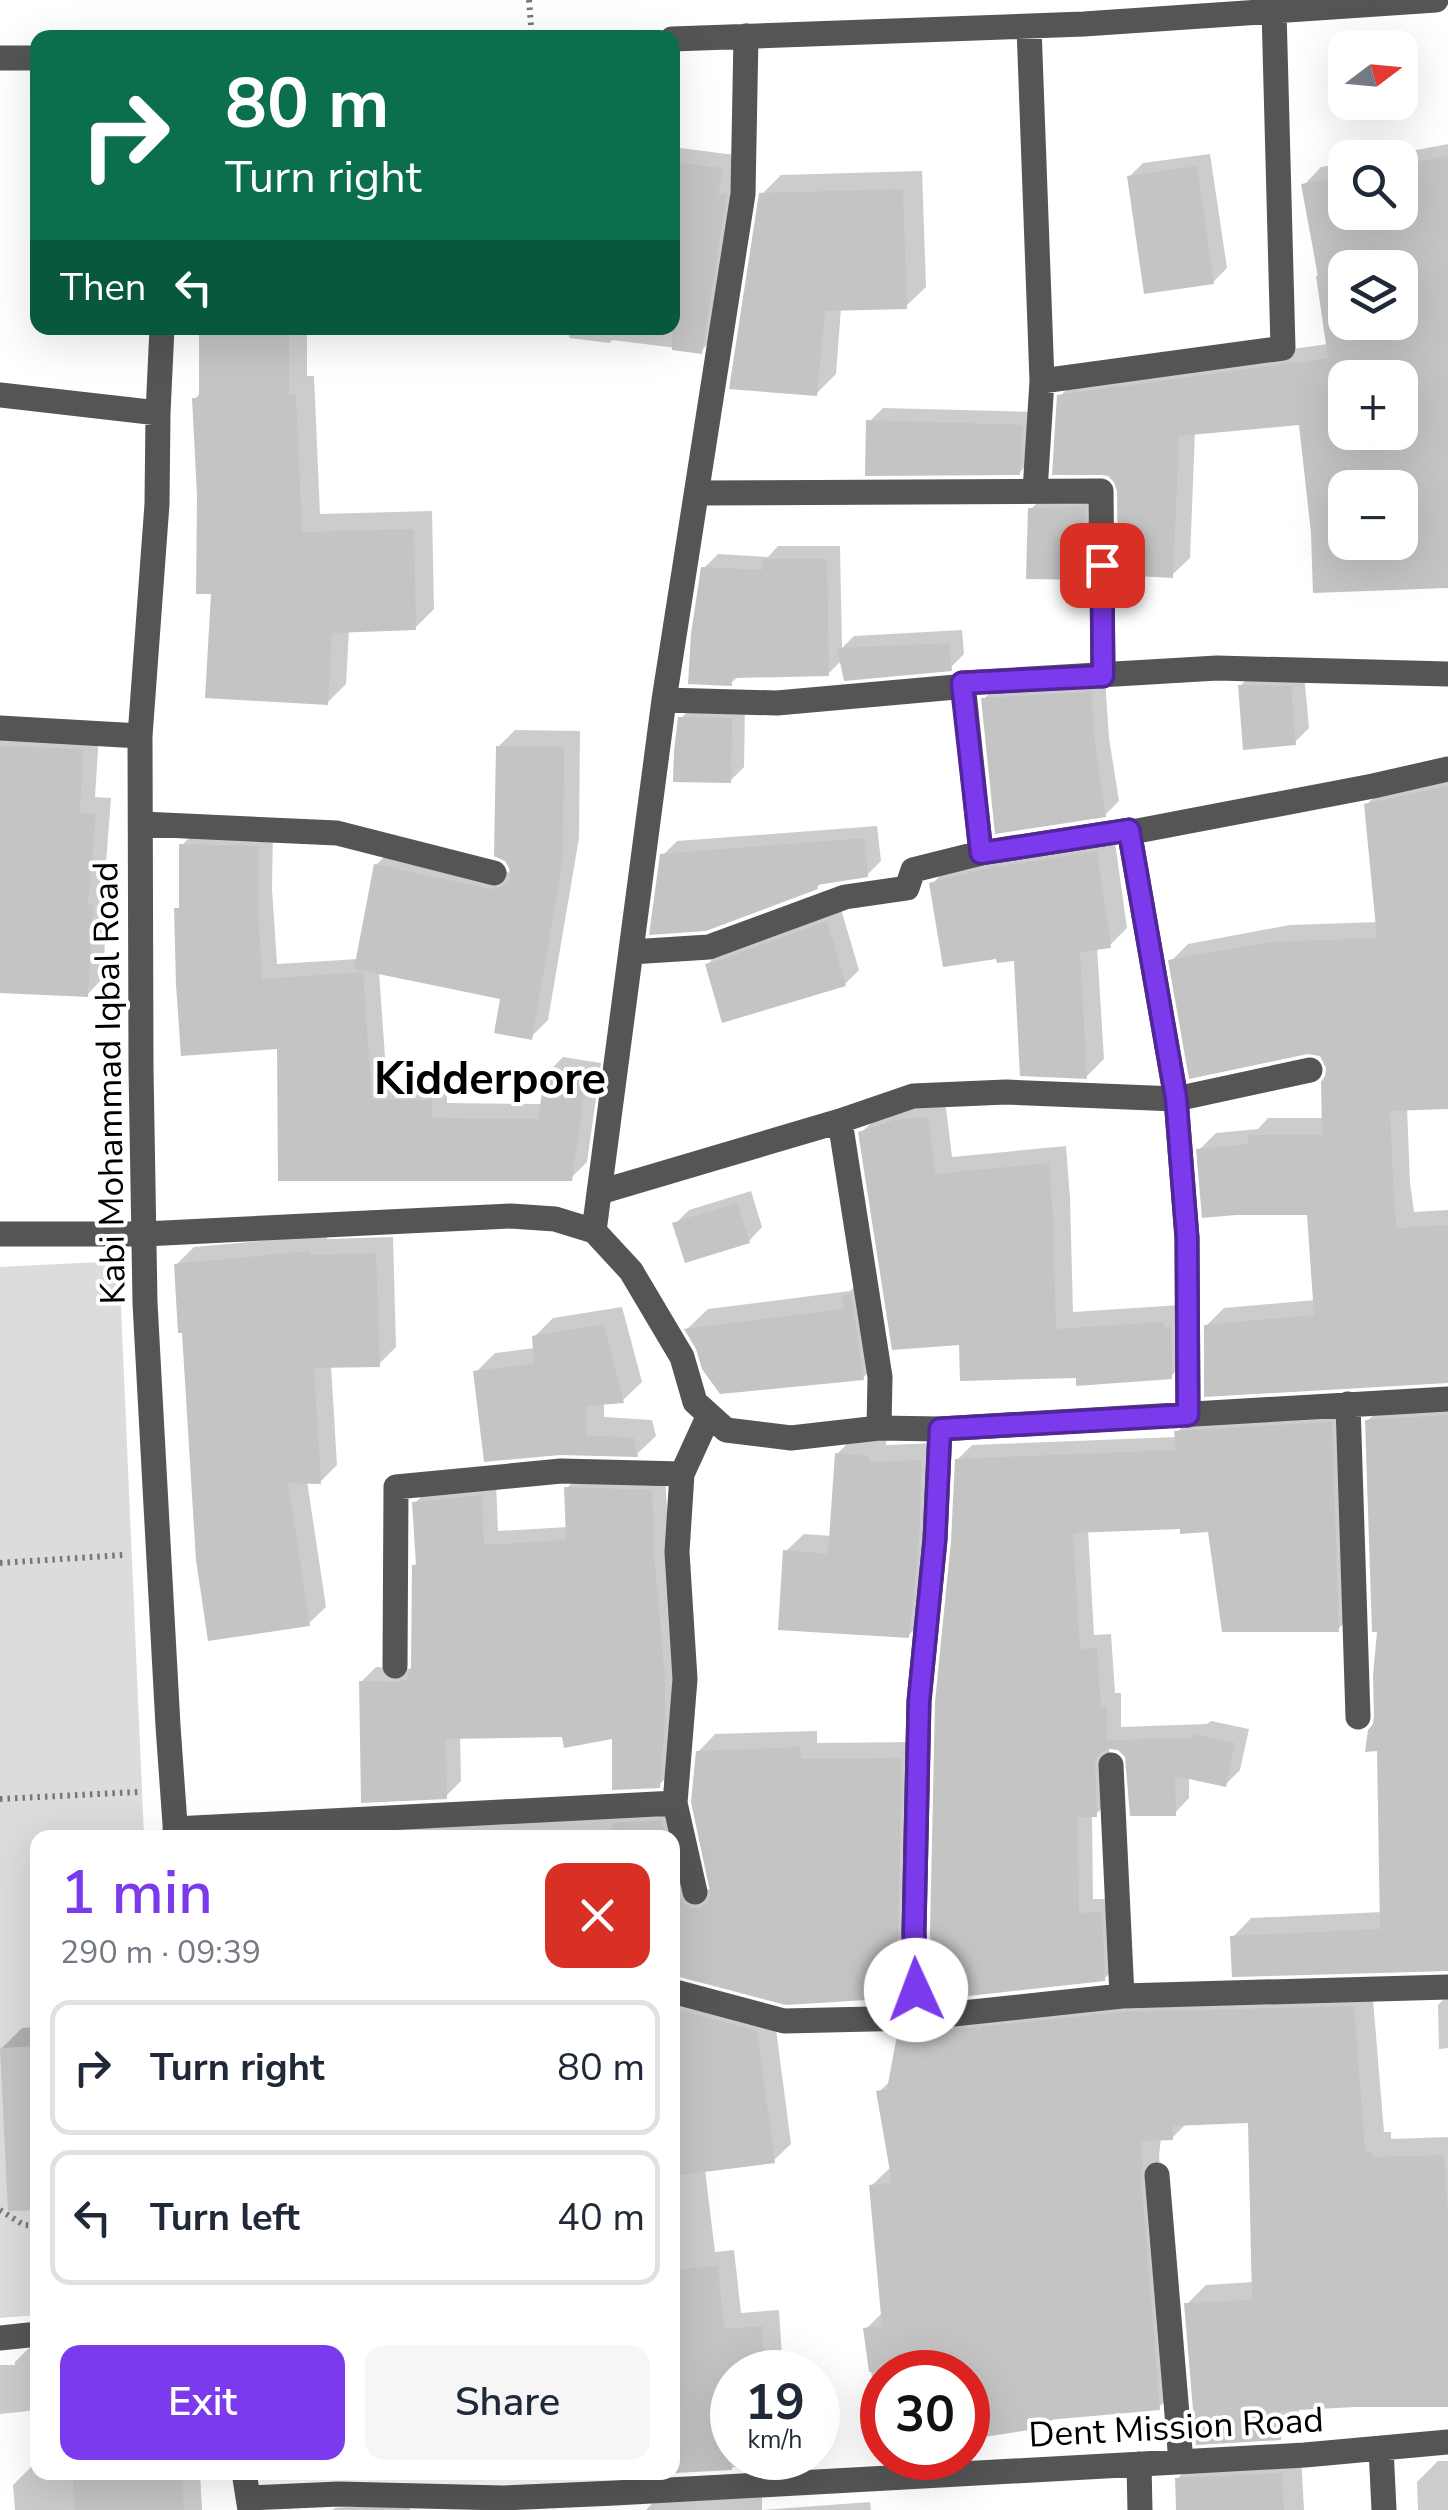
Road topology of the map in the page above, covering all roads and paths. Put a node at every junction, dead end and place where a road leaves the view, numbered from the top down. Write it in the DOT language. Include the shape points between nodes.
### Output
graph roads {
  1 [pos="529,0"];
  2 [pos="1436,0"];
  3 [pos="1274,10"];
  4 [pos="1029,26"];
  5 [pos="531,30"];
  6 [pos="746,36"];
  7 [pos="680,39"];
  8 [pos="0,58"];
  9 [pos="30,58"];
  10 [pos="162,335"];
  11 [pos="1042,381"];
  12 [pos="0,395"];
  13 [pos="158,413"];
  14 [pos="1035,491"];
  15 [pos="697,493"];
  16 [pos="1448,674"];
  17 [pos="1103,676"];
  18 [pos="962,683"];
  19 [pos="664,700"];
  20 [pos="0,728"];
  21 [pos="140,736"];
  22 [pos="1448,769"];
  23 [pos="142,824"];
  24 [pos="1129,830"];
  25 [pos="981,853"];
  26 [pos="494,873"];
  27 [pos="631,952"];
  28 [pos="1310,1070"];
  29 [pos="1176,1098"];
  30 [pos="840,1121"];
  31 [pos="600,1192"];
  32 [pos="594,1230"];
  33 [pos="0,1234"];
  34 [pos="144,1234"];
  35 [pos="1448,1399"];
  36 [pos="1348,1404"];
  37 [pos="709,1415"];
  38 [pos="1188,1415"];
  39 [pos="878,1428"];
  40 [pos="940,1429"];
  41 [pos="682,1474"];
  42 [pos="158,1552"];
  43 [pos="0,1563"];
  44 [pos="395,1666"];
  45 [pos="1358,1717"];
  46 [pos="1111,1766"];
  47 [pos="173,1790"];
  48 [pos="0,1799"];
  49 [pos="675,1803"];
  50 [pos="176,1830"];
  51 [pos="226,1830"];
  52 [pos="695,1892"];
  53 [pos="1448,1986"];
  54 [pos="680,1993"];
  55 [pos="1122,1996"];
  56 [pos="916,2018"];
  57 [pos="1158,2175"];
  58 [pos="0,2210"];
  59 [pos="30,2225"];
  60 [pos="30,2335"];
  61 [pos="0,2338"];
  62 [pos="1448,2442"];
  63 [pos="1381,2448"];
  64 [pos="1182,2462"];
  65 [pos="1139,2464"];
  66 [pos="614,2492"];
  67 [pos="248,2494"];
  68 [pos="1140,2510"];
  69 [pos="1384,2510"];
  1 -- 5 [label="path"];
  2 -- 3 [label="street"];
  3 -- 4 [label="street"];
  3 -- 11 [label="street" via="1283,348"];
  4 -- 6 [label="street"];
  4 -- 11 [label="street"];
  6 -- 7 [label="street"];
  6 -- 15 [label="street" via="744,194"];
  8 -- 9 [label="street"];
  10 -- 13 [label="street, Kabi Mohammad Iqbal Road"];
  11 -- 14 [label="street"];
  12 -- 13 [label="street"];
  13 -- 21 [label="street, Kabi Mohammad Iqbal Road" via="158,504"];
  14 -- 15 [label="street"];
  14 -- 17 [label="street" via="1100,491"];
  15 -- 19 [label="street"];
  16 -- 17 [label="street" via="1218,668"];
  17 -- 18 [label="street"];
  18 -- 19 [label="street" via="777,702"];
  18 -- 25 [label="street"];
  19 -- 27 [label="street"];
  20 -- 21 [label="street"];
  21 -- 23 [label="street, Kabi Mohammad Iqbal Road"];
  22 -- 24 [label="street"];
  23 -- 26 [label="street" via="336,833"];
  23 -- 34 [label="street, Kabi Mohammad Iqbal Road"];
  24 -- 25 [label="street"];
  24 -- 29 [label="street"];
  25 -- 27 [label="street" via="913,870 906,888 844,897 709,947"];
  27 -- 31 [label="street"];
  28 -- 29 [label="street"];
  29 -- 30 [label="street" via="914,1096"];
  29 -- 38 [label="street" via="1187,1238"];
  30 -- 31 [label="street"];
  30 -- 39 [label="street" via="880,1378"];
  31 -- 32 [label="street"];
  32 -- 34 [label="street" via="511,1216"];
  32 -- 37 [label="street" via="631,1271 682,1356 695,1402"];
  33 -- 34 [label="street"];
  34 -- 42 [label="street, Kabi Mohammad Iqbal Road"];
  35 -- 36 [label="street"];
  36 -- 38 [label="street"];
  36 -- 45 [label="street"];
  37 -- 39 [label="street" via="726,1430 791,1438"];
  37 -- 41 [label="street"];
  38 -- 40 [label="street"];
  39 -- 40 [label="street"];
  40 -- 56 [label="street" via="919,1701"];
  41 -- 44 [label="street" via="561,1470 396,1487"];
  41 -- 49 [label="street" via="676,1552 685,1679"];
  42 -- 43 [label="path"];
  42 -- 47 [label="street, Kabi Mohammad Iqbal Road"];
  46 -- 55 [label="street"];
  47 -- 48 [label="path"];
  47 -- 50 [label="street, Kabi Mohammad Iqbal Road"];
  49 -- 51 [label="street"];
  49 -- 52 [label="street"];
  53 -- 55 [label="street"];
  54 -- 56 [label="street" via="784,2021"];
  55 -- 56 [label="street"];
  57 -- 64 [label="street"];
  58 -- 59 [label="path"];
  60 -- 61 [label="street"];
  62 -- 63 [label="street, Dent Mission Road"];
  63 -- 64 [label="street, Dent Mission Road"];
  63 -- 69 [label="street"];
  64 -- 65 [label="street, Dent Mission Road"];
  65 -- 66 [label="street, Dent Mission Road"];
  65 -- 68 [label="street"];
  66 -- 67 [label="street, Dent Mission Road" via="503,2498"];
}
